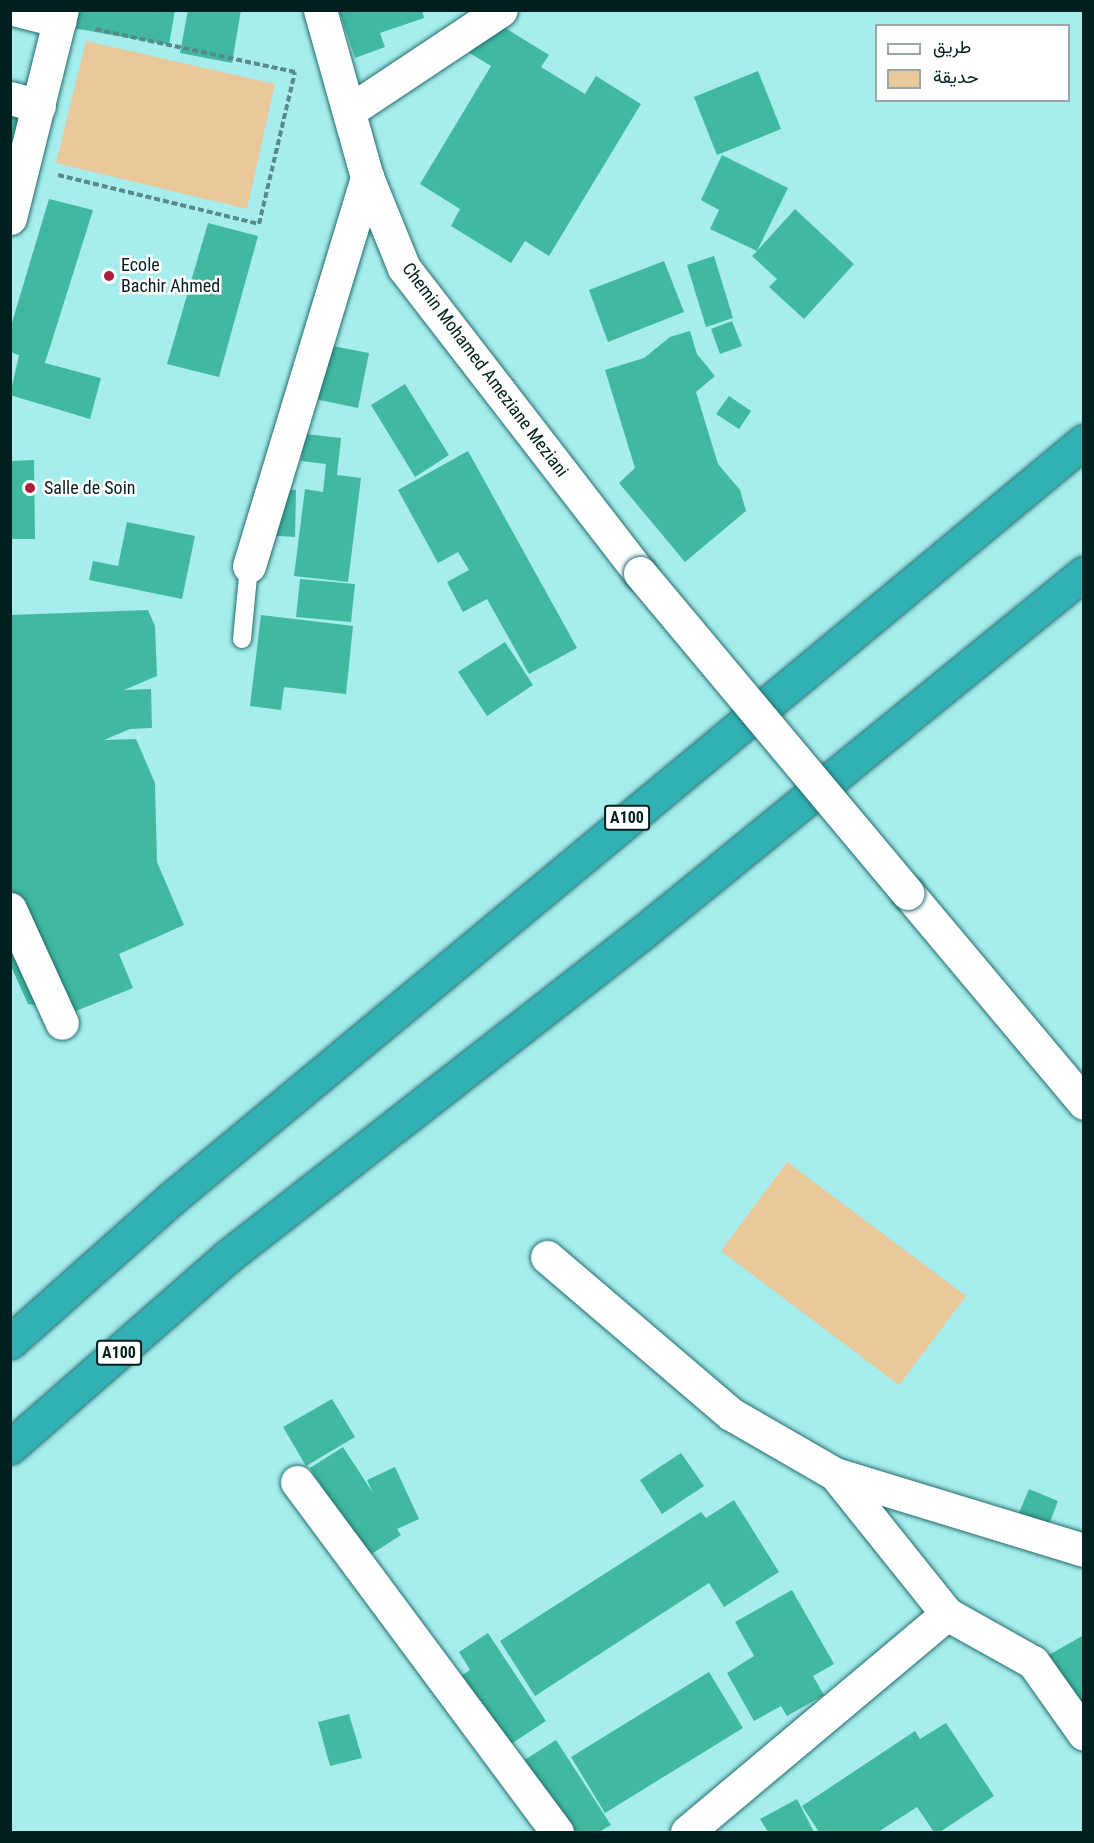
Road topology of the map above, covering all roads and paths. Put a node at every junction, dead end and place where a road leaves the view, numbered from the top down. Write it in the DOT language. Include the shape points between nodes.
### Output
graph roads {
  1 [pos="17,10"];
  2 [pos="320,10"];
  3 [pos="501,10"];
  4 [pos="61,16"];
  5 [pos="25,102"];
  6 [pos="349,111"];
  7 [pos="368,177"];
  8 [pos="16,191"];
  9 [pos="1083,441"];
  10 [pos="249,566"];
  11 [pos="1083,573"];
  12 [pos="242,639"];
  13 [pos="10,909"];
  14 [pos="62,1023"];
  15 [pos="1083,1104"];
  16 [pos="547,1257"];
  17 [pos="10,1342"];
  18 [pos="10,1447"];
  19 [pos="835,1474"];
  20 [pos="297,1482"];
  21 [pos="1083,1550"];
  22 [pos="947,1614"];
  23 [pos="1083,1734"];
  24 [pos="557,1833"];
  25 [pos="687,1833"];
  1 -- 4 [label="street"];
  2 -- 6 [label="street, Chemin Mohamed Ameziane Meziani"];
  3 -- 6 [label="street"];
  4 -- 5 [label="street"];
  4 -- 8 [label="path" via="295,72 259,224"];
  5 -- 8 [label="street"];
  6 -- 7 [label="street, Chemin Mohamed Ameziane Meziani"];
  7 -- 10 [label="street"];
  7 -- 15 [label="street, Chemin Mohamed Ameziane Meziani, bridge" via="404,268 640,573"];
  9 -- 17 [label="highway, A100" via="172,1198"];
  10 -- 12 [label="lane"];
  11 -- 18 [label="highway, A100" via="642,933 227,1257"];
  13 -- 14 [label="street"];
  16 -- 19 [label="street" via="731,1414"];
  19 -- 21 [label="street"];
  19 -- 22 [label="street"];
  20 -- 24 [label="street"];
  22 -- 23 [label="street" via="1033,1662"];
  22 -- 25 [label="street"];
}
